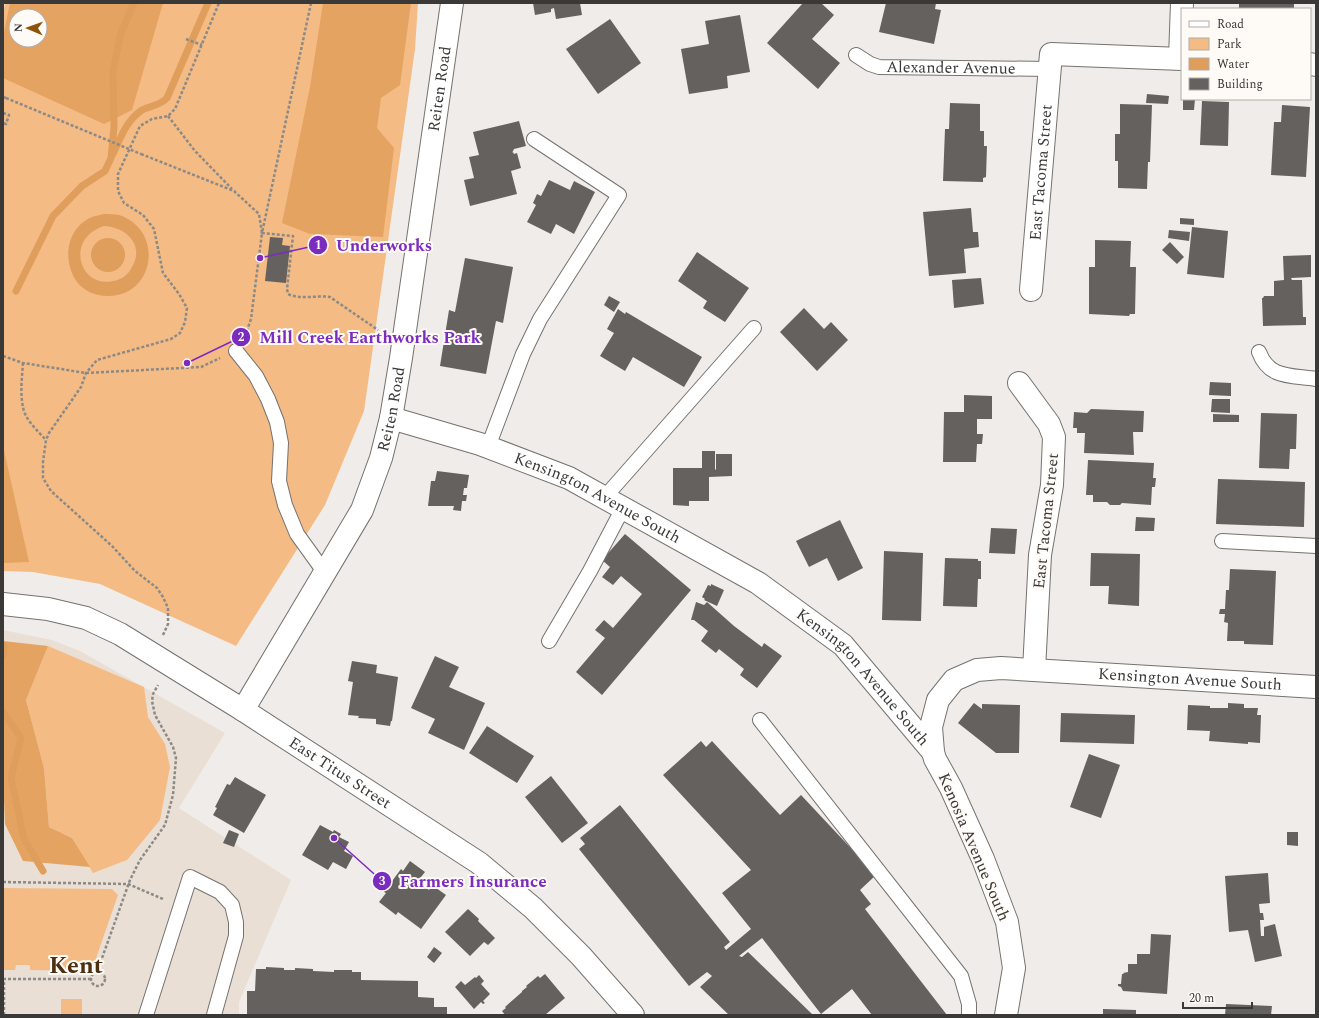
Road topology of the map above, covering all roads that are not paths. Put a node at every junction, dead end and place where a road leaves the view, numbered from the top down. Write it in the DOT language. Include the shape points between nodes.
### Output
graph roads {
  1 [pos="452,3"];
  2 [pos="856,55"];
  3 [pos="1181,58"];
  4 [pos="1051,62"];
  5 [pos="534,139"];
  6 [pos="1031,290"];
  7 [pos="754,328"];
  8 [pos="236,351"];
  9 [pos="1259,352"];
  10 [pos="1316,379"];
  11 [pos="1019,383"];
  12 [pos="391,418"];
  13 [pos="488,447"];
  14 [pos="604,498"];
  15 [pos="623,508"];
  16 [pos="1222,541"];
  17 [pos="1316,546"];
  18 [pos="325,573"];
  19 [pos="3,604"];
  20 [pos="549,641"];
  21 [pos="1034,670"];
  22 [pos="1316,687"];
  23 [pos="243,710"];
  24 [pos="760,720"];
  25 [pos="933,752"];
  26 [pos="146,1015"];
  27 [pos="214,1015"];
  28 [pos="633,1015"];
  29 [pos="968,1015"];
  30 [pos="1006,1015"];
  1 -- 12 [label="street, Reiten Road"];
  2 -- 4 [label="lane, Alexander Avenue" via="879,67"];
  3 -- 4 [label="street, Alexander Avenue"];
  4 -- 6 [label="street, East Tacoma Street"];
  5 -- 13 [label="lane" via="619,195 540,319 523,354"];
  7 -- 14 [label="lane"];
  8 -- 18 [label="lane" via="256,376 268,399 281,443 280,481 285,505 297,534"];
  9 -- 10 [label="lane" via="1262,361 1278,374"];
  11 -- 21 [label="street, East Tacoma Street" via="1049,424 1054,437 1052,485 1040,554"];
  12 -- 13 [label="street, Kensington Avenue South"];
  12 -- 18 [label="street, Reiten Road" via="381,458 362,510"];
  13 -- 14 [label="street, Kensington Avenue South" via="569,478"];
  14 -- 15 [label="street, Kensington Avenue South"];
  15 -- 20 [label="lane"];
  15 -- 25 [label="street, Kensington Avenue South" via="758,583 843,645"];
  16 -- 17 [label="lane"];
  18 -- 23 [label="street, Reiten Road"];
  19 -- 23 [label="street, East Titus Street" via="86,618 120,634"];
  21 -- 22 [label="street, Kensington Avenue South"];
  21 -- 25 [label="street, Kensington Avenue South" via="977,670 954,680 938,700 931,726"];
  23 -- 28 [label="street, East Titus Street" via="479,862 533,908 582,956"];
  24 -- 29 [label="lane" via="962,976 969,1004"];
  25 -- 30 [label="street, Kenosia Avenue South" via="983,859 1007,922 1014,968"];
  26 -- 27 [label="lane" via="190,877 220,892 232,905 236,922 236,936"];
}
